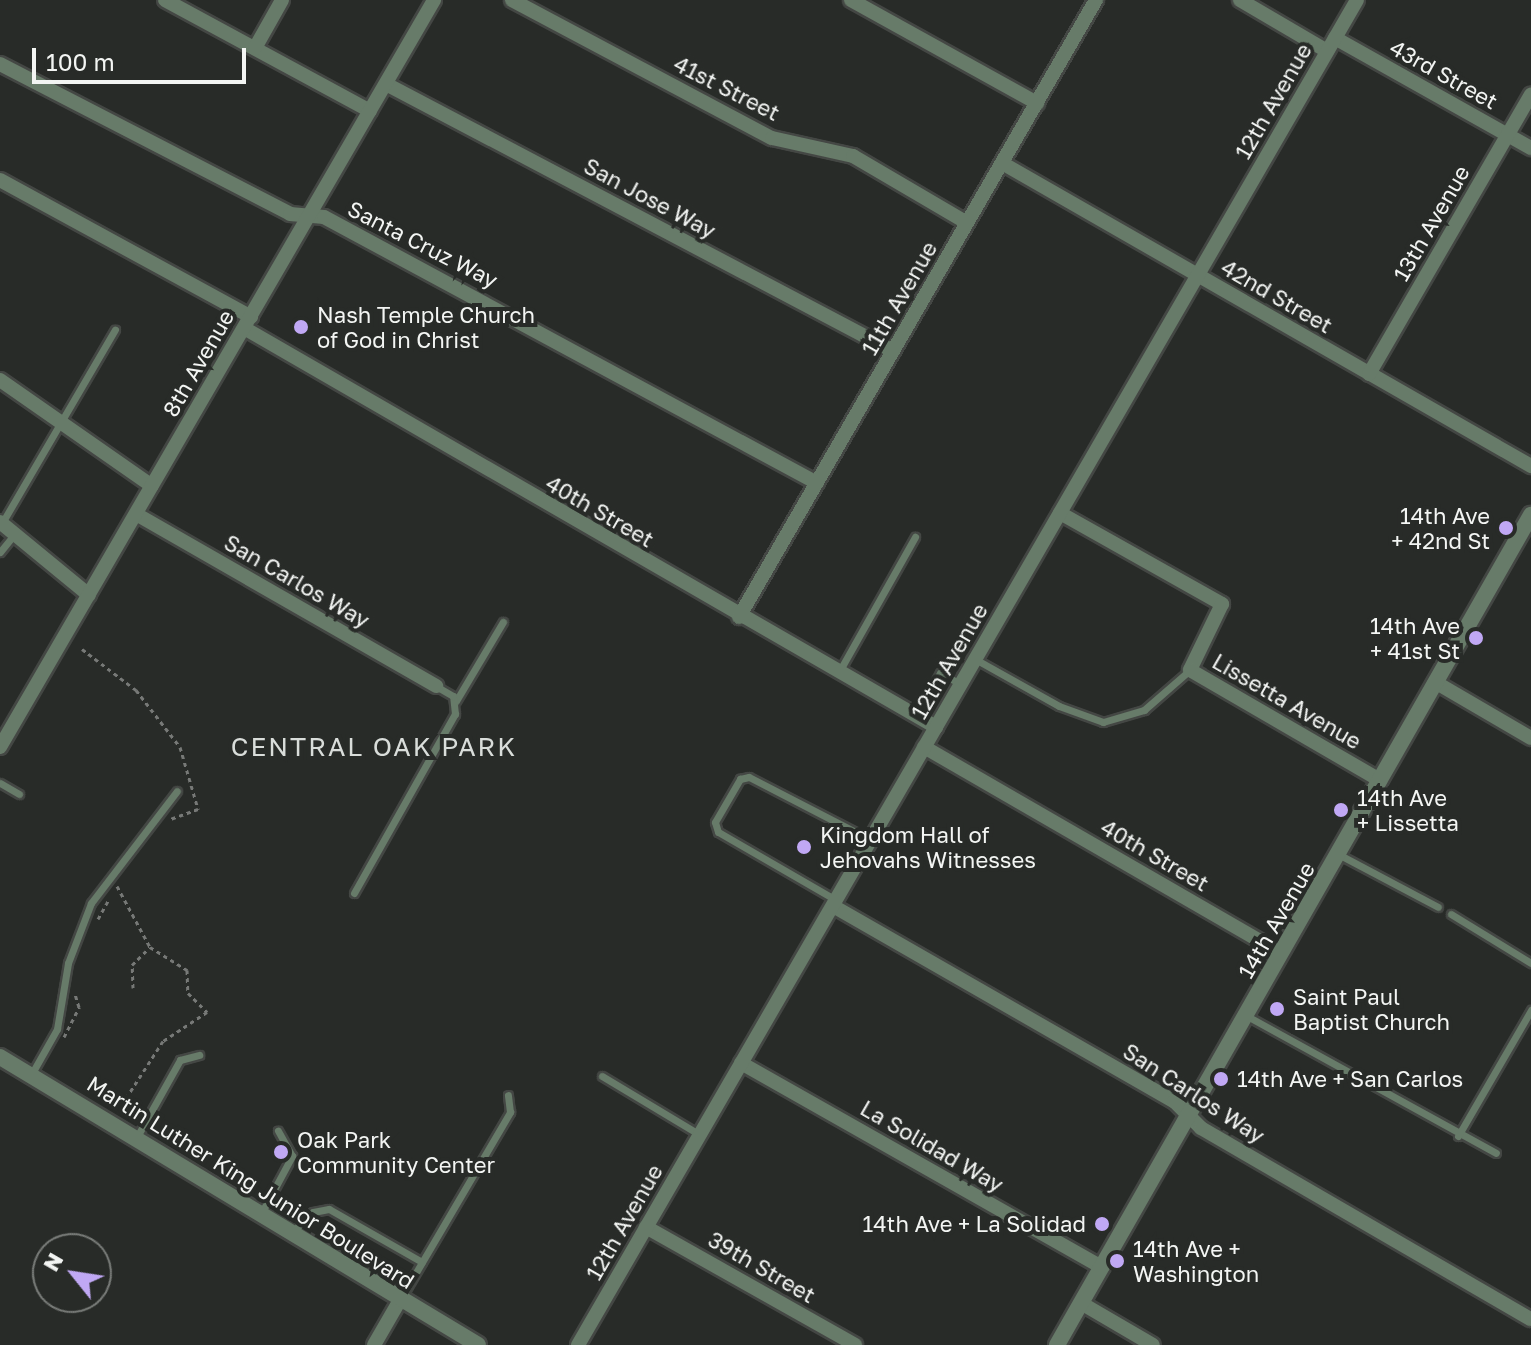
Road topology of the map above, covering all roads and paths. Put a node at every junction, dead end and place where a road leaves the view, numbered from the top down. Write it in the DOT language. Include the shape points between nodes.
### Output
graph roads {
  1 [pos="165,0"];
  2 [pos="282,0"];
  3 [pos="434,0"];
  4 [pos="512,0"];
  5 [pos="851,0"];
  6 [pos="1096,0"];
  7 [pos="1240,0"];
  8 [pos="1357,0"];
  9 [pos="1331,44"];
  10 [pos="255,48"];
  11 [pos="0,64"];
  12 [pos="386,84"];
  13 [pos="1531,95"];
  14 [pos="1037,103"];
  15 [pos="370,111"];
  16 [pos="1508,135"];
  17 [pos="1531,148"];
  18 [pos="1002,163"];
  19 [pos="0,180"];
  20 [pos="308,217"];
  21 [pos="967,223"];
  22 [pos="1197,275"];
  23 [pos="247,323"];
  24 [pos="115,330"];
  25 [pos="893,351"];
  26 [pos="1369,374"];
  27 [pos="0,380"];
  28 [pos="61,422"];
  29 [pos="1531,466"];
  30 [pos="817,483"];
  31 [pos="152,486"];
  32 [pos="1060,513"];
  33 [pos="136,514"];
  34 [pos="1530,520"];
  35 [pos="1,523"];
  36 [pos="14,534"];
  37 [pos="915,537"];
  38 [pos="0,552"];
  39 [pos="89,595"];
  40 [pos="739,617"];
  41 [pos="503,622"];
  42 [pos="975,659"];
  43 [pos="1190,670"];
  44 [pos="839,672"];
  45 [pos="1435,682"];
  46 [pos="961,684"];
  47 [pos="436,686"];
  48 [pos="456,701"];
  49 [pos="916,716"];
  50 [pos="936,727"];
  51 [pos="1531,738"];
  52 [pos="0,747"];
  53 [pos="924,747"];
  54 [pos="1380,780"];
  55 [pos="0,783"];
  56 [pos="177,791"];
  57 [pos="19,794"];
  58 [pos="871,840"];
  59 [pos="1338,854"];
  60 [pos="117,886"];
  61 [pos="354,893"];
  62 [pos="834,903"];
  63 [pos="1438,907"];
  64 [pos="1451,914"];
  65 [pos="150,947"];
  66 [pos="1281,953"];
  67 [pos="1531,963"];
  68 [pos="133,988"];
  69 [pos="1531,1010"];
  70 [pos="1247,1016"];
  71 [pos="199,1055"];
  72 [pos="0,1057"];
  73 [pos="741,1063"];
  74 [pos="31,1075"];
  75 [pos="602,1076"];
  76 [pos="508,1095"];
  77 [pos="121,1106"];
  78 [pos="1190,1114"];
  79 [pos="278,1131"];
  80 [pos="138,1135"];
  81 [pos="700,1135"];
  82 [pos="1458,1136"];
  83 [pos="1496,1153"];
  84 [pos="259,1218"];
  85 [pos="646,1227"];
  86 [pos="288,1236"];
  87 [pos="422,1262"];
  88 [pos="1102,1267"];
  89 [pos="400,1300"];
  90 [pos="1081,1303"];
  91 [pos="1531,1319"];
  92 [pos="374,1345"];
  93 [pos="478,1345"];
  94 [pos="578,1345"];
  95 [pos="855,1345"];
  96 [pos="1057,1345"];
  97 [pos="1153,1345"];
  1 -- 10 [label="street"];
  2 -- 10 [label="street"];
  3 -- 12 [label="street, 8th Avenue"];
  4 -- 21 [label="street, 41st Street" via="772,138 853,156"];
  5 -- 14 [label="street"];
  6 -- 14 [label="street, 11th Avenue"];
  7 -- 9 [label="street, 43rd Street"];
  8 -- 9 [label="street, 12th Avenue"];
  9 -- 16 [label="street, 43rd Street"];
  9 -- 22 [label="street, 12th Avenue"];
  10 -- 15 [label="street"];
  11 -- 20 [label="street, Santa Cruz Way"];
  12 -- 15 [label="street, 8th Avenue"];
  12 -- 25 [label="street, San Jose Way"];
  13 -- 16 [label="street, 13th Avenue"];
  14 -- 18 [label="street, 11th Avenue"];
  15 -- 20 [label="street, 8th Avenue"];
  16 -- 17 [label="street, 43rd Street"];
  16 -- 26 [label="street, 13th Avenue"];
  18 -- 21 [label="street, 11th Avenue"];
  18 -- 22 [label="street, 42nd Street"];
  19 -- 23 [label="street, 40th Street"];
  20 -- 23 [label="street, 8th Avenue"];
  20 -- 30 [label="street, Santa Cruz Way" via="324,217 605,363"];
  21 -- 25 [label="street, 11th Avenue"];
  22 -- 26 [label="street, 42nd Street"];
  22 -- 32 [label="street, 12th Avenue"];
  23 -- 31 [label="street, 8th Avenue"];
  23 -- 40 [label="street, 40th Street"];
  24 -- 28 [label="lane"];
  25 -- 30 [label="street, 11th Avenue"];
  26 -- 29 [label="street, 42nd Street"];
  27 -- 28 [label="street"];
  28 -- 31 [label="street"];
  28 -- 35 [label="lane"];
  30 -- 40 [label="street, 11th Avenue"];
  31 -- 33 [label="street, 8th Avenue"];
  32 -- 42 [label="street, 12th Avenue"];
  32 -- 43 [label="street, Lissetta Avenue" via="1222,604"];
  33 -- 39 [label="street, 8th Avenue"];
  33 -- 47 [label="street, San Carlos Way"];
  34 -- 45 [label="street, 14th Avenue"];
  35 -- 36 [label="street"];
  36 -- 38 [label="lane"];
  36 -- 39 [label="street"];
  37 -- 44 [label="lane"];
  39 -- 52 [label="street, 8th Avenue"];
  40 -- 44 [label="street, 40th Street"];
  41 -- 48 [label="lane"];
  42 -- 43 [label="lane" via="1059,706 1103,722 1144,710"];
  42 -- 46 [label="street, 12th Avenue"];
  43 -- 54 [label="street, Lissetta Avenue"];
  44 -- 49 [label="street, 40th Street"];
  45 -- 51 [label="street"];
  45 -- 54 [label="street, 14th Avenue"];
  46 -- 49 [label="lane" via="940,673"];
  46 -- 50 [label="street, 12th Avenue"];
  47 -- 48 [label="lane"];
  48 -- 61 [label="lane"];
  49 -- 50 [label="street, 40th Street"];
  50 -- 53 [label="street, 12th Avenue"];
  53 -- 58 [label="street, 12th Avenue"];
  53 -- 66 [label="street, 40th Street"];
  54 -- 59 [label="street, 14th Avenue"];
  55 -- 57 [label="lane"];
  56 -- 74 [label="lane" via="91,903 68,963 57,1029"];
  58 -- 62 [label="street, 12th Avenue"];
  58 -- 62 [label="lane" via="749,777 740,779 715,822 718,832"];
  59 -- 63 [label="lane"];
  59 -- 66 [label="street, 14th Avenue"];
  60 -- 65 [label="path"];
  62 -- 73 [label="street, 12th Avenue"];
  62 -- 78 [label="street, San Carlos Way"];
  64 -- 67 [label="lane"];
  65 -- 68 [label="path" via="132,965"];
  65 -- 77 [label="path" via="187,970 188,993 207,1012 163,1041"];
  66 -- 70 [label="street, 14th Avenue"];
  69 -- 82 [label="lane"];
  70 -- 78 [label="street, 14th Avenue"];
  70 -- 82 [label="lane"];
  71 -- 80 [label="lane" via="180,1060"];
  72 -- 74 [label="street, Martin Luther King Junior Boulevard"];
  73 -- 81 [label="street, 12th Avenue"];
  73 -- 88 [label="street, La Solidad Way"];
  74 -- 80 [label="street, Martin Luther King Junior Boulevard"];
  75 -- 81 [label="lane"];
  76 -- 87 [label="lane" via="510,1112"];
  78 -- 88 [label="street, 14th Avenue"];
  78 -- 91 [label="street, San Carlos Way" via="1201,1128"];
  79 -- 84 [label="lane" via="292,1156"];
  80 -- 84 [label="street, Martin Luther King Junior Boulevard"];
  81 -- 85 [label="street, 12th Avenue"];
  82 -- 83 [label="lane"];
  84 -- 86 [label="street, Martin Luther King Junior Boulevard"];
  85 -- 94 [label="street, 12th Avenue"];
  85 -- 95 [label="street, 39th Street"];
  86 -- 87 [label="lane" via="313,1212 329,1209"];
  86 -- 89 [label="street, Martin Luther King Junior Boulevard"];
  87 -- 89 [label="lane"];
  88 -- 90 [label="street, 14th Avenue"];
  89 -- 92 [label="street"];
  89 -- 93 [label="street, Martin Luther King Junior Boulevard"];
  90 -- 96 [label="street, 14th Avenue"];
  90 -- 97 [label="street"];
}
